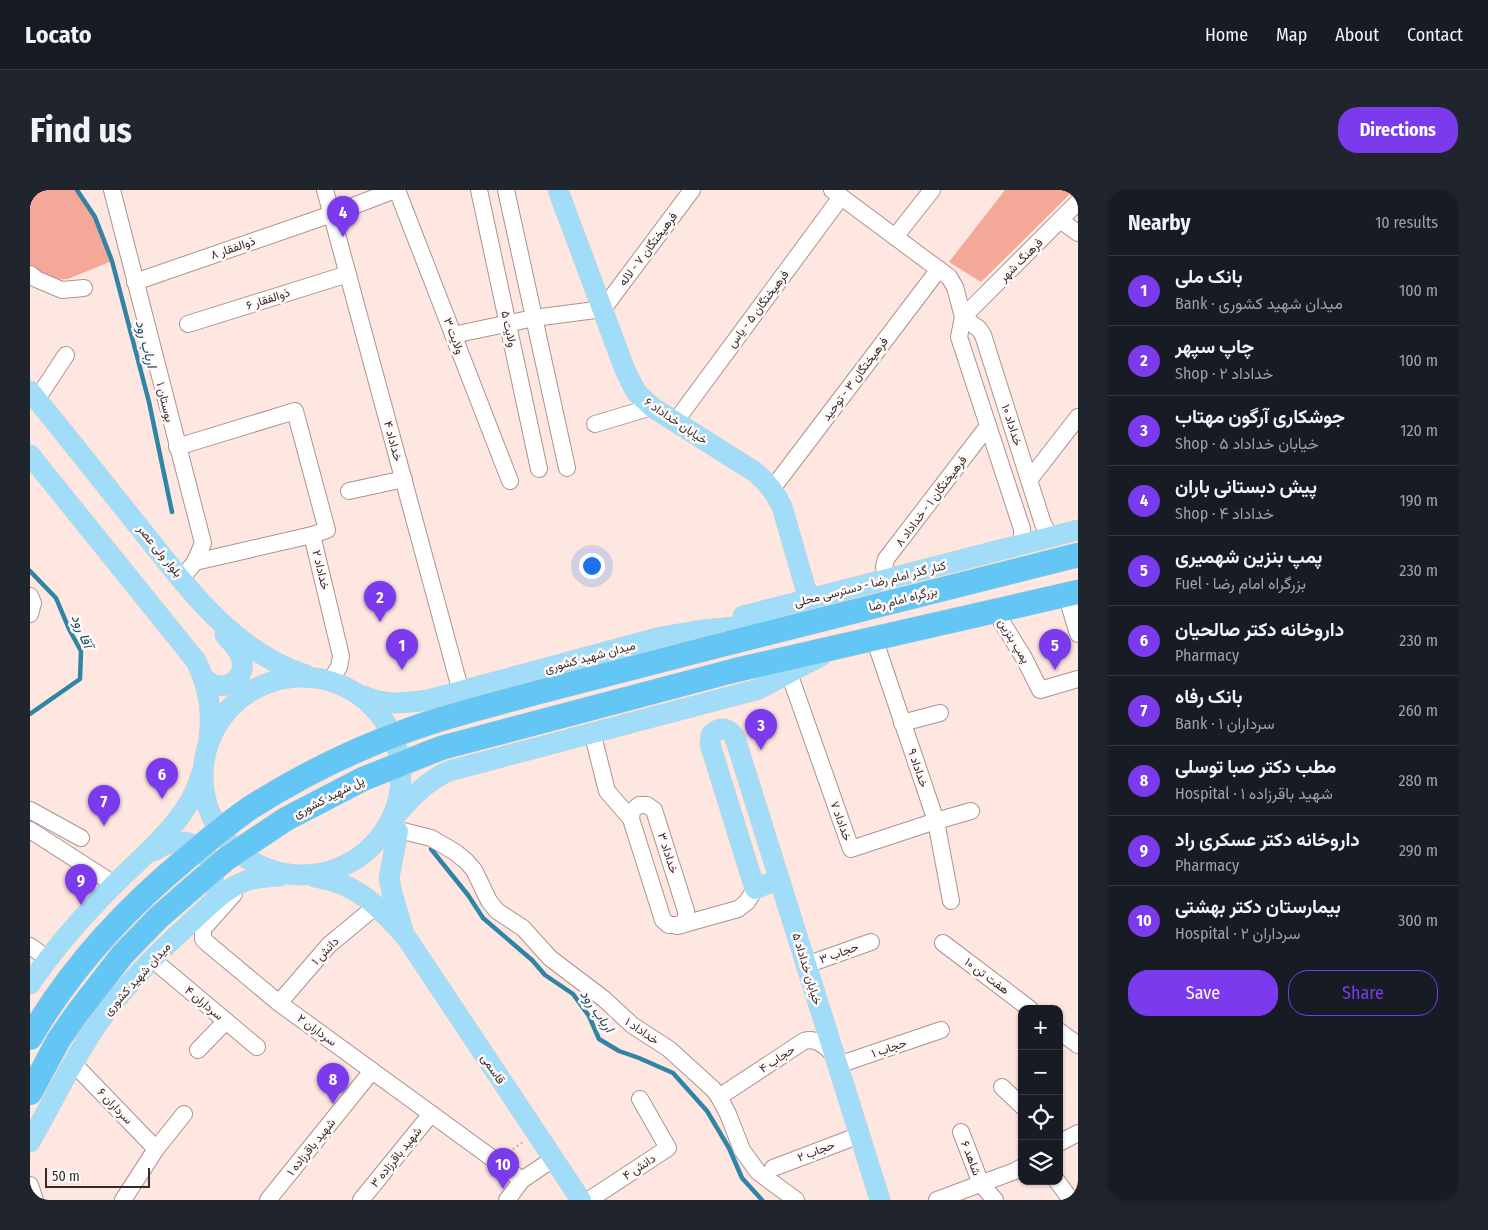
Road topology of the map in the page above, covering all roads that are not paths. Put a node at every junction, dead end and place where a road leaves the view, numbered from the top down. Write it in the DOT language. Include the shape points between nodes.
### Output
graph roads {
  1 [pos="325,190"];
  2 [pos="396,190"];
  3 [pos="480,190"];
  4 [pos="506,190"];
  5 [pos="558,190"];
  6 [pos="692,190"];
  7 [pos="932,190"];
  8 [pos="114,191"];
  9 [pos="837,193"];
  10 [pos="1078,202"];
  11 [pos="332,214"];
  12 [pos="1060,220"];
  13 [pos="1078,233"];
  14 [pos="896,237"];
  15 [pos="939,269"];
  16 [pos="30,274"];
  17 [pos="348,274"];
  18 [pos="135,282"];
  19 [pos="84,288"];
  20 [pos="603,309"];
  21 [pos="963,317"];
  22 [pos="534,318"];
  23 [pos="508,323"];
  24 [pos="188,324"];
  25 [pos="453,335"];
  26 [pos="66,356"];
  27 [pos="33,395"];
  28 [pos="652,407"];
  29 [pos="1078,417"];
  30 [pos="674,422"];
  31 [pos="594,424"];
  32 [pos="988,426"];
  33 [pos="177,447"];
  34 [pos="30,455"];
  35 [pos="567,468"];
  36 [pos="539,469"];
  37 [pos="404,479"];
  38 [pos="1029,480"];
  39 [pos="510,481"];
  40 [pos="772,488"];
  41 [pos="349,491"];
  42 [pos="1078,530"];
  43 [pos="312,535"];
  44 [pos="1055,536"];
  45 [pos="1078,543"];
  46 [pos="1017,546"];
  47 [pos="1078,555"];
  48 [pos="195,562"];
  49 [pos="181,579"];
  50 [pos="886,580"];
  51 [pos="940,590"];
  52 [pos="1073,594"];
  53 [pos="30,596"];
  54 [pos="809,600"];
  55 [pos="206,608"];
  56 [pos="996,611"];
  57 [pos="30,614"];
  58 [pos="833,617"];
  59 [pos="1078,634"];
  60 [pos="661,637"];
  61 [pos="874,638"];
  62 [pos="838,646"];
  63 [pos="789,673"];
  64 [pos="203,677"];
  65 [pos="1078,678"];
  66 [pos="324,680"];
  67 [pos="352,690"];
  68 [pos="461,692"];
  69 [pos="739,694"];
  70 [pos="428,700"];
  71 [pos="940,713"];
  72 [pos="902,723"];
  73 [pos="592,732"];
  74 [pos="735,738"];
  75 [pos="205,761"];
  76 [pos="460,768"];
  77 [pos="30,810"];
  78 [pos="971,811"];
  79 [pos="631,819"];
  80 [pos="936,821"];
  81 [pos="392,826"];
  82 [pos="30,830"];
  83 [pos="81,838"];
  84 [pos="129,869"];
  85 [pos="299,875"];
  86 [pos="779,879"];
  87 [pos="247,880"];
  88 [pos="114,884"];
  89 [pos="755,889"];
  90 [pos="951,901"];
  91 [pos="376,906"];
  92 [pos="677,926"];
  93 [pos="179,933"];
  94 [pos="406,937"];
  95 [pos="871,942"];
  96 [pos="943,943"];
  97 [pos="30,946"];
  98 [pos="48,959"];
  99 [pos="152,959"];
  100 [pos="806,965"];
  101 [pos="30,984"];
  102 [pos="279,1003"];
  103 [pos="1025,1005"];
  104 [pos="226,1021"];
  105 [pos="940,1030"];
  106 [pos="1063,1034"];
  107 [pos="30,1038"];
  108 [pos="1078,1045"];
  109 [pos="257,1047"];
  110 [pos="198,1050"];
  111 [pos="836,1061"];
  112 [pos="73,1063"];
  113 [pos="372,1071"];
  114 [pos="1002,1087"];
  115 [pos="30,1092"];
  116 [pos="719,1097"];
  117 [pos="640,1099"];
  118 [pos="1018,1102"];
  119 [pos="184,1114"];
  120 [pos="431,1114"];
  121 [pos="961,1132"];
  122 [pos="1078,1132"];
  123 [pos="860,1135"];
  124 [pos="1062,1140"];
  125 [pos="30,1142"];
  126 [pos="156,1149"];
  127 [pos="553,1158"];
  128 [pos="773,1168"];
  129 [pos="1018,1170"];
  130 [pos="522,1180"];
  131 [pos="981,1184"];
  132 [pos="30,1185"];
  133 [pos="1060,1185"];
  134 [pos="35,1200"];
  135 [pos="123,1200"];
  136 [pos="268,1200"];
  137 [pos="361,1200"];
  138 [pos="507,1200"];
  139 [pos="581,1200"];
  140 [pos="589,1200"];
  141 [pos="796,1200"];
  142 [pos="880,1200"];
  143 [pos="937,1200"];
  144 [pos="995,1200"];
  145 [pos="1071,1200"];
  1 -- 11 [label="street, خداداد ۴"];
  2 -- 11 [label="street, ذوالفقار ۸"];
  2 -- 25 [label="street, ولایت ۳"];
  3 -- 23 [label="street, ولایت ۵"];
  4 -- 22 [label="street"];
  5 -- 20 [label="main road, خیابان خداداد ۶"];
  6 -- 20 [label="street, فرهیختگان ۷ - لاله"];
  7 -- 14 [label="street"];
  8 -- 18 [label="street, بوستان ۱"];
  9 -- 14 [label="street, خداداد ۱۰"];
  9 -- 30 [label="street, فرهیختگان ۵ - یاس"];
  10 -- 12 [label="street, فرهنگ شهر"];
  11 -- 17 [label="street, خداداد ۴"];
  11 -- 18 [label="street, ذوالفقار ۸"];
  12 -- 13 [label="street"];
  12 -- 21 [label="street, فرهنگ شهر"];
  14 -- 15 [label="street, خداداد ۱۰"];
  15 -- 21 [label="street, خداداد ۱۰" via="953,281"];
  15 -- 40 [label="street, فرهیختگان ۳ - توحید"];
  16 -- 19 [label="street" via="62,290"];
  17 -- 24 [label="street, ذوالفقار ۶"];
  17 -- 37 [label="street, خداداد ۴"];
  18 -- 33 [label="street, بوستان ۱"];
  20 -- 22 [label="street"];
  20 -- 28 [label="main road, خیابان خداداد ۶" via="632,384"];
  21 -- 32 [label="street, خداداد ۱۰" via="959,337"];
  21 -- 38 [label="street, خداداد ۱۰" via="983,335"];
  22 -- 23 [label="street"];
  22 -- 35 [label="street"];
  23 -- 25 [label="street"];
  23 -- 36 [label="street, ولایت ۵"];
  25 -- 39 [label="street, ولایت ۳"];
  26 -- 27 [label="street"];
  27 -- 49 [label="main road, بلوار ولی عصر"];
  28 -- 30 [label="main road, خیابان خداداد ۶"];
  28 -- 31 [label="street"];
  29 -- 38 [label="street"];
  30 -- 40 [label="main road, خیابان خداداد ۶" via="755,472"];
  32 -- 46 [label="street, خداداد ۱۰" via="1022,529"];
  32 -- 50 [label="street, فرهیختگان ۱ - خداداد ۸" via="886,559"];
  33 -- 43 [label="street, خداداد ۲" via="294,411 327,530"];
  33 -- 48 [label="street, بوستان ۱" via="203,543"];
  34 -- 64 [label="main road" via="191,654"];
  37 -- 41 [label="street"];
  37 -- 68 [label="street, خداداد ۴"];
  38 -- 44 [label="street, خداداد ۱۰" via="1045,528"];
  40 -- 54 [label="main road, خیابان خداداد ۶" via="782,507"];
  42 -- 44 [label="main road, کنار گذر امام رضا - دسترسی محلی"];
  43 -- 48 [label="street"];
  43 -- 66 [label="street, خداداد ۲" via="341,656 339,667"];
  44 -- 46 [label="main road, کنار گذر امام رضا - دسترسی محلی"];
  45 -- 51 [label="main road" via="1012,560"];
  46 -- 50 [label="main road, کنار گذر امام رضا - دسترسی محلی"];
  47 -- 51 [label="highway, بزرگراه امام رضا"];
  48 -- 49 [label="street, بوستان ۱"];
  49 -- 55 [label="main road, بلوار ولی عصر"];
  50 -- 54 [label="main road, کنار گذر امام رضا - دسترسی محلی"];
  51 -- 58 [label="highway, بزرگراه امام رضا"];
  52 -- 56 [label="highway"];
  52 -- 59 [label="street"];
  53 -- 57 [label="street" via="34,603"];
  54 -- 60 [label="main road, کنار گذر امام رضا - دسترسی محلی"];
  55 -- 64 [label="main road" via="240,654 242,667 234,682 224,686 213,685"];
  55 -- 66 [label="main road, بلوار ولی عصر" via="273,662"];
  56 -- 61 [label="highway"];
  56 -- 65 [label="street, پمپ بنزین" via="1040,690"];
  58 -- 60 [label="main road, میدان شهید کشوری"];
  58 -- 107 [label="highway, بزرگراه امام رضا, bridge" via="433,722 329,764 250,809 162,879 117,922 70,976"];
  60 -- 68 [label="main road, میدان شهید کشوری"];
  61 -- 62 [label="highway"];
  61 -- 72 [label="street, خداداد ۹"];
  62 -- 63 [label="main road, میدان شهید کشوری"];
  62 -- 115 [label="highway, پل شهید کشوری, bridge" via="441,748 363,779 286,819 191,888 123,954 58,1041"];
  63 -- 69 [label="main road, میدان شهید کشوری" via="759,689"];
  63 -- 80 [label="street, خداداد ۷" via="851,849"];
  64 -- 75 [label="main road" via="211,714"];
  66 -- 67 [label="main road, میدان شهید کشوری"];
  66 -- 75 [label="main road, میدان شهید کشوری" via="298,677 280,680 246,695 220,722"];
  67 -- 70 [label="main road, میدان شهید کشوری" via="382,703"];
  67 -- 81 [label="main road, میدان شهید کشوری" via="380,715 398,749 400,789"];
  68 -- 70 [label="main road, میدان شهید کشوری"];
  69 -- 73 [label="main road, میدان شهید کشوری"];
  69 -- 74 [label="main road, خیابان خداداد ۵" via="727,711"];
  70 -- 76 [label="main road" via="419,706 410,721 408,740 411,748 430,767"];
  71 -- 72 [label="street"];
  72 -- 80 [label="street, خداداد ۹"];
  73 -- 76 [label="main road, میدان شهید کشوری"];
  73 -- 79 [label="street, خداداد ۳" via="608,791"];
  74 -- 86 [label="main road, خیابان خداداد ۵"];
  74 -- 89 [label="main road" via="726,729 718,730 711,735 710,744"];
  75 -- 84 [label="main road, میدان شهید کشوری" via="195,793 180,817"];
  75 -- 85 [label="main road, میدان شهید کشوری" via="207,803 225,838 256,864"];
  76 -- 81 [label="main road, میدان شهید کشوری" via="449,771 416,793"];
  77 -- 83 [label="street"];
  78 -- 80 [label="street, خداداد ۷"];
  79 -- 92 [label="street, خداداد ۳" via="663,920"];
  79 -- 92 [label="street, خداداد ۳" via="632,811 639,805 651,807 656,814 686,910 686,918"];
  80 -- 90 [label="street, خداداد ۹"];
  81 -- 85 [label="main road, میدان شهید کشوری" via="352,862 324,873"];
  81 -- 94 [label="main road" via="390,878"];
  81 -- 116 [label="street, خداداد ۱" via="431,838 460,856 474,870 497,911 523,928 550,958 604,999 632,1026 669,1049"];
  82 -- 88 [label="street"];
  84 -- 88 [label="main road, میدان شهید کشوری"];
  84 -- 93 [label="main road" via="168,842 193,844 206,854 213,869 210,895"];
  85 -- 87 [label="main road, میدان شهید کشوری"];
  85 -- 91 [label="main road" via="330,879 348,886"];
  86 -- 89 [label="main road"];
  86 -- 100 [label="main road, خیابان خداداد ۵"];
  87 -- 93 [label="main road, میدان شهید کشوری" via="225,893"];
  87 -- 102 [label="street, سرداران ۲" via="206,924 203,939"];
  88 -- 98 [label="main road, میدان شهید کشوری"];
  89 -- 92 [label="street" via="738,909"];
  91 -- 94 [label="main road"];
  91 -- 102 [label="street, دانش ۱" via="328,944"];
  93 -- 99 [label="main road, میدان شهید کشوری"];
  94 -- 127 [label="main road, قاسمی"];
  95 -- 100 [label="street, حجاب ۳"];
  96 -- 103 [label="street, هفت تن ۱۰"];
  97 -- 98 [label="street"];
  98 -- 101 [label="main road, میدان شهید کشوری"];
  99 -- 104 [label="street, سرداران ۴"];
  99 -- 112 [label="main road, میدان شهید کشوری" via="109,1009"];
  100 -- 111 [label="main road, خیابان خداداد ۵"];
  102 -- 113 [label="street, سرداران ۲"];
  104 -- 109 [label="street, سرداران ۴"];
  104 -- 110 [label="street"];
  105 -- 111 [label="street, حجاب ۱"];
  106 -- 108 [label="street"];
  111 -- 116 [label="street, حجاب ۴" via="820,1042 804,1041"];
  111 -- 123 [label="main road, خیابان خداداد ۵"];
  112 -- 125 [label="main road, میدان شهید کشوری"];
  112 -- 126 [label="street, سرداران ۶"];
  113 -- 120 [label="street, سرداران ۲"];
  113 -- 136 [label="street, شهید باقرزاده ۱"];
  114 -- 118 [label="street"];
  116 -- 141 [label="street, خداداد ۱" via="742,1150 758,1172"];
  117 -- 140 [label="street, دانش ۴" via="668,1148"];
  119 -- 126 [label="street"];
  120 -- 130 [label="street, سرداران ۲"];
  120 -- 137 [label="street, شهید باقرزاده ۳"];
  121 -- 131 [label="street, شاهد ۶"];
  122 -- 124 [label="street"];
  123 -- 128 [label="street, حجاب ۲"];
  123 -- 142 [label="main road, خیابان خداداد ۵"];
  126 -- 135 [label="street"];
  127 -- 130 [label="street"];
  127 -- 139 [label="main road, قاسمی"];
  129 -- 131 [label="street"];
  130 -- 138 [label="street"];
  131 -- 143 [label="street"];
  131 -- 144 [label="street"];
  132 -- 134 [label="street"];
  133 -- 145 [label="street"];
}
